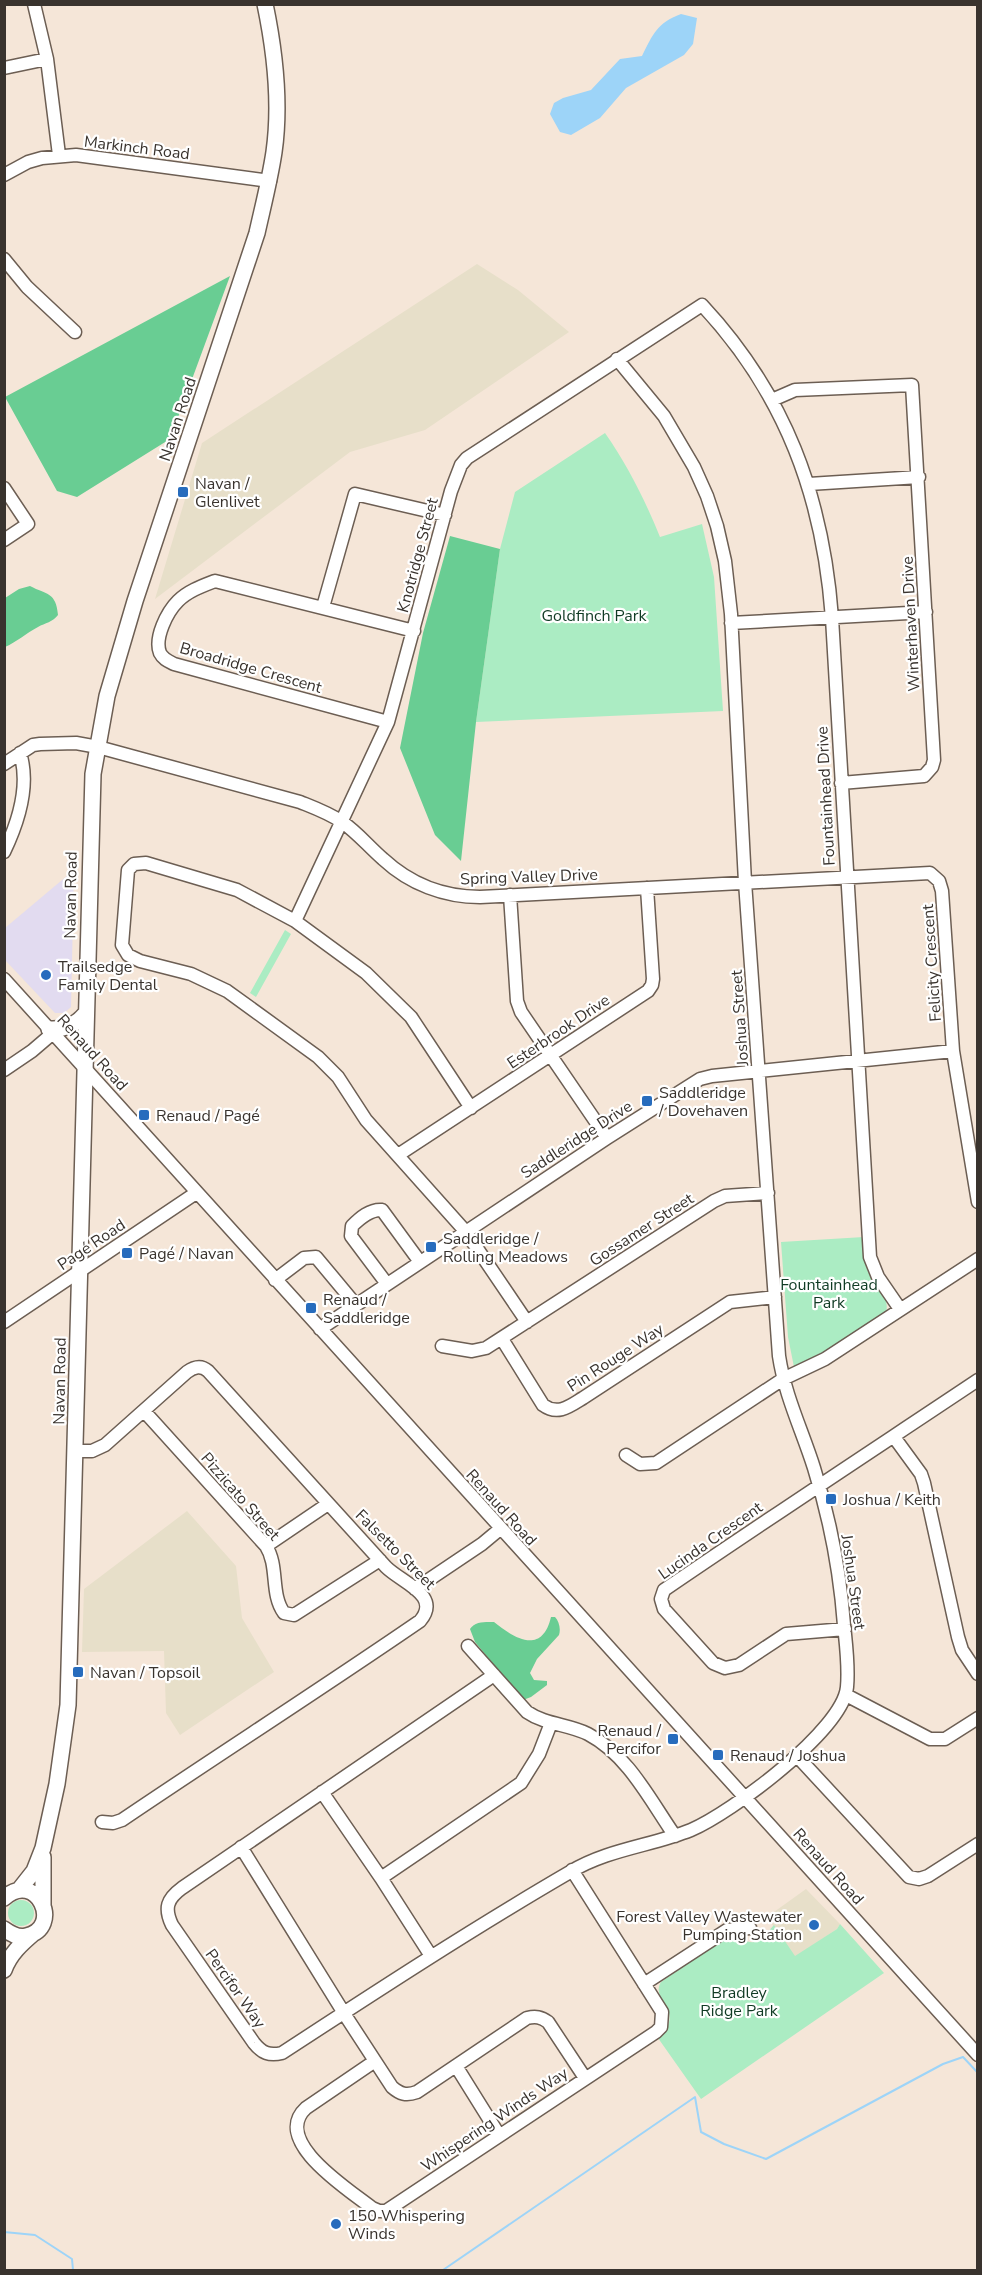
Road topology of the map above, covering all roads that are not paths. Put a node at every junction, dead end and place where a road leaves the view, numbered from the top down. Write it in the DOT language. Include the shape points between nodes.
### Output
graph roads {
  1 [pos="34,4"];
  2 [pos="265,4"];
  3 [pos="47,58"];
  4 [pos="4,68"];
  5 [pos="59,155"];
  6 [pos="4,175"];
  7 [pos="270,181"];
  8 [pos="4,259"];
  9 [pos="702,305"];
  10 [pos="75,332"];
  11 [pos="617,359"];
  12 [pos="772,400"];
  13 [pos="918,477"];
  14 [pos="809,484"];
  15 [pos="4,488"];
  16 [pos="445,515"];
  17 [pos="4,540"];
  18 [pos="323,607"];
  19 [pos="926,612"];
  20 [pos="832,618"];
  21 [pos="731,623"];
  22 [pos="414,631"];
  23 [pos="388,722"];
  24 [pos="98,747"];
  25 [pos="20,753"];
  26 [pos="4,764"];
  27 [pos="841,783"];
  28 [pos="342,822"];
  29 [pos="4,852"];
  30 [pos="846,877"];
  31 [pos="745,882"];
  32 [pos="647,888"];
  33 [pos="510,896"];
  34 [pos="295,921"];
  35 [pos="4,979"];
  36 [pos="86,1013"];
  37 [pos="51,1031"];
  38 [pos="953,1051"];
  39 [pos="552,1055"];
  40 [pos="859,1062"];
  41 [pos="85,1069"];
  42 [pos="4,1070"];
  43 [pos="759,1072"];
  44 [pos="471,1108"];
  45 [pos="607,1138"];
  46 [pos="398,1155"];
  47 [pos="196,1193"];
  48 [pos="768,1193"];
  49 [pos="978,1202"];
  50 [pos="466,1232"];
  51 [pos="978,1258"];
  52 [pos="420,1262"];
  53 [pos="79,1273"];
  54 [pos="275,1280"];
  55 [pos="387,1284"];
  56 [pos="775,1297"];
  57 [pos="356,1305"];
  58 [pos="900,1309"];
  59 [pos="4,1322"];
  60 [pos="526,1322"];
  61 [pos="320,1329"];
  62 [pos="502,1339"];
  63 [pos="442,1346"];
  64 [pos="783,1379"];
  65 [pos="978,1380"];
  66 [pos="144,1411"];
  67 [pos="894,1437"];
  68 [pos="75,1451"];
  69 [pos="626,1455"];
  70 [pos="819,1486"];
  71 [pos="328,1504"];
  72 [pos="500,1529"];
  73 [pos="266,1546"];
  74 [pos="380,1560"];
  75 [pos="415,1589"];
  76 [pos="845,1629"];
  77 [pos="468,1646"];
  78 [pos="978,1674"];
  79 [pos="494,1675"];
  80 [pos="846,1695"];
  81 [pos="978,1718"];
  82 [pos="551,1722"];
  83 [pos="796,1755"];
  84 [pos="322,1792"];
  85 [pos="745,1798"];
  86 [pos="102,1822"];
  87 [pos="675,1836"];
  88 [pos="978,1844"];
  89 [pos="241,1847"];
  90 [pos="43,1848"];
  91 [pos="572,1870"];
  92 [pos="381,1878"];
  93 [pos="10,1892"];
  94 [pos="43,1905"];
  95 [pos="750,1928"];
  96 [pos="4,1929"];
  97 [pos="35,1932"];
  98 [pos="431,1956"];
  99 [pos="4,1970"];
  100 [pos="644,1983"];
  101 [pos="344,2013"];
  102 [pos="978,2055"];
  103 [pos="375,2061"];
  104 [pos="456,2066"];
  105 [pos="585,2078"];
  106 [pos="499,2135"];
  1 -- 3 [label="street"];
  2 -- 7 [label="main road, Navan Road" via="276,69 275,149"];
  3 -- 4 [label="street"];
  3 -- 5 [label="street"];
  5 -- 6 [label="street, Markinch Road" via="28,162"];
  5 -- 7 [label="street, Markinch Road"];
  7 -- 24 [label="main road, Navan Road" via="135,601 107,696"];
  8 -- 10 [label="street" via="27,287"];
  9 -- 11 [label="street, Knotridge Street"];
  9 -- 12 [label="street, Fountainhead Drive" via="744,353"];
  11 -- 16 [label="street, Knotridge Street" via="467,458 456,475"];
  11 -- 21 [label="street, Joshua Street" via="664,416 707,496 725,561"];
  12 -- 13 [label="street, Winterhaven Drive" via="795,390 912,385"];
  12 -- 14 [label="street, Fountainhead Drive"];
  13 -- 14 [label="street"];
  13 -- 19 [label="street, Winterhaven Drive"];
  14 -- 20 [label="street, Fountainhead Drive" via="822,536"];
  15 -- 17 [label="street" via="28,524"];
  16 -- 18 [label="street" via="355,494"];
  16 -- 22 [label="street, Knotridge Street"];
  18 -- 22 [label="street, Broadridge Crescent"];
  18 -- 23 [label="street, Broadridge Crescent" via="215,580 178,602 167,616 159,651 174,664"];
  19 -- 20 [label="street"];
  19 -- 27 [label="street, Winterhaven Drive" via="932,767 924,776"];
  20 -- 21 [label="street"];
  20 -- 27 [label="street, Fountainhead Drive"];
  21 -- 31 [label="street, Joshua Street"];
  22 -- 23 [label="street, Knotridge Street"];
  23 -- 28 [label="street, Knotridge Street"];
  24 -- 25 [label="street, Spring Valley Drive" via="40,744"];
  24 -- 28 [label="street, Spring Valley Drive" via="300,802"];
  24 -- 36 [label="main road, Navan Road" via="90,833"];
  25 -- 26 [label="street, Spring Valley Drive"];
  25 -- 29 [label="street" via="24,765 20,811"];
  27 -- 30 [label="street, Fountainhead Drive"];
  28 -- 33 [label="street, Spring Valley Drive" via="395,869 426,887 461,896"];
  28 -- 34 [label="street, Knotridge Street"];
  30 -- 31 [label="street, Felicity Crescent"];
  30 -- 38 [label="street, Felicity Crescent" via="930,873 939,881"];
  30 -- 40 [label="street, Fountainhead Drive"];
  31 -- 32 [label="street, Spring Valley Drive"];
  31 -- 43 [label="street, Joshua Street"];
  32 -- 33 [label="street, Spring Valley Drive"];
  32 -- 39 [label="street, Esterbrook Drive" via="652,985"];
  33 -- 39 [label="street" via="517,1001"];
  34 -- 44 [label="street" via="366,973 397,1002"];
  34 -- 46 [label="street" via="237,890 146,862 128,870 123,945 128,955 192,974 226,990 318,1058 338,1077 366,1120"];
  35 -- 37 [label="street, Renaud Road"];
  36 -- 37 [label="main road" via="71,1026"];
  36 -- 41 [label="main road, Navan Road"];
  37 -- 41 [label="street, Renaud Road"];
  37 -- 42 [label="street" via="32,1051"];
  38 -- 40 [label="street, Saddleridge Drive"];
  38 -- 49 [label="street, Felicity Crescent"];
  39 -- 44 [label="street, Esterbrook Drive"];
  39 -- 45 [label="street"];
  40 -- 43 [label="street, Saddleridge Drive"];
  40 -- 58 [label="street, Fountainhead Drive" via="870,1257 878,1277"];
  41 -- 47 [label="street, Renaud Road"];
  41 -- 53 [label="main road, Navan Road"];
  43 -- 45 [label="street, Saddleridge Drive" via="700,1079"];
  43 -- 48 [label="street, Joshua Street"];
  44 -- 46 [label="street, Esterbrook Drive"];
  45 -- 50 [label="street, Saddleridge Drive"];
  46 -- 50 [label="street"];
  47 -- 53 [label="street, Pagé Road"];
  47 -- 54 [label="street, Renaud Road"];
  48 -- 56 [label="street, Joshua Street"];
  48 -- 60 [label="street, Gossamer Street" via="725,1196 714,1201"];
  50 -- 52 [label="street, Saddleridge Drive"];
  50 -- 60 [label="street"];
  51 -- 58 [label="street"];
  52 -- 55 [label="street, Saddleridge Drive"];
  52 -- 55 [label="street" via="382,1210 375,1209 362,1217 352,1226 351,1236"];
  53 -- 59 [label="street, Pagé Road"];
  53 -- 68 [label="main road, Navan Road"];
  54 -- 57 [label="street" via="304,1258 316,1257"];
  54 -- 61 [label="street, Renaud Road"];
  55 -- 57 [label="street, Saddleridge Drive"];
  56 -- 62 [label="street, Pin Rouge Way" via="730,1302 584,1398 557,1411 543,1405"];
  56 -- 64 [label="street, Joshua Street"];
  57 -- 61 [label="street, Saddleridge Drive"];
  58 -- 64 [label="street" via="825,1359"];
  60 -- 62 [label="street, Gossamer Street"];
  61 -- 72 [label="street, Renaud Road"];
  62 -- 63 [label="street, Gossamer Street" via="472,1351"];
  64 -- 69 [label="street" via="656,1463 640,1464"];
  64 -- 70 [label="street, Joshua Street"];
  65 -- 67 [label="street"];
  66 -- 68 [label="street, Falsetto Street" via="101,1448"];
  66 -- 71 [label="street, Falsetto Street" via="189,1370 205,1368"];
  66 -- 73 [label="street, Pizzicato Street"];
  67 -- 70 [label="street"];
  67 -- 78 [label="street" via="921,1474 960,1644"];
  68 -- 90 [label="main road, Navan Road" via="69,1705"];
  70 -- 76 [label="street, Joshua Street" via="841,1584"];
  70 -- 76 [label="street, Lucinda Crescent" via="664,1590 662,1599 664,1609 713,1663 725,1668 739,1665 786,1634"];
  71 -- 73 [label="street"];
  71 -- 74 [label="street, Falsetto Street"];
  72 -- 75 [label="street"];
  72 -- 85 [label="street, Renaud Road"];
  73 -- 74 [label="street, Pizzicato Street" via="280,1607 289,1616"];
  74 -- 75 [label="street, Falsetto Street"];
  75 -- 86 [label="street, Falsetto Street" via="428,1605 420,1621 122,1820"];
  76 -- 80 [label="street, Joshua Street"];
  77 -- 79 [label="street"];
  79 -- 82 [label="street" via="527,1712 538,1720"];
  79 -- 84 [label="street, Percifor Way"];
  80 -- 81 [label="street" via="930,1739 945,1738"];
  80 -- 83 [label="street, Joshua Street" via="828,1725"];
  82 -- 87 [label="street" via="585,1733 622,1760"];
  82 -- 92 [label="street" via="539,1754 521,1783"];
  83 -- 85 [label="street, Joshua Street"];
  83 -- 88 [label="street" via="909,1877 928,1876"];
  84 -- 89 [label="street, Percifor Way"];
  84 -- 92 [label="street"];
  85 -- 87 [label="street, Percifor Way" via="710,1821"];
  85 -- 102 [label="street, Renaud Road"];
  87 -- 91 [label="street, Percifor Way" via="608,1853"];
  89 -- 101 [label="street"];
  89 -- 101 [label="street, Percifor Way" via="172,1896 166,1910 172,1925 254,2043 266,2054 282,2053"];
  90 -- 93 [label="main road, Navan Road" via="34,1871"];
  90 -- 94 [label="main road, Navan Road"];
  91 -- 98 [label="street, Percifor Way"];
  91 -- 100 [label="street, Whispering Winds Way"];
  92 -- 98 [label="street"];
  93 -- 94 [label="main road" via="31,1892"];
  94 -- 97 [label="main road, Navan Road" via="45,1917"];
  95 -- 100 [label="street" via="727,1929"];
  96 -- 97 [label="main road" via="17,1936"];
  97 -- 99 [label="main road" via="16,1949"];
  98 -- 101 [label="street, Percifor Way"];
  100 -- 105 [label="street, Whispering Winds Way" via="662,2012 661,2027"];
  101 -- 103 [label="street"];
  103 -- 104 [label="street" via="392,2087 404,2094 417,2092"];
  103 -- 106 [label="street, Whispering Winds Way" via="306,2108 298,2118 301,2141 311,2159 372,2208 392,2208"];
  104 -- 105 [label="street" via="527,2018 538,2016 548,2022"];
  104 -- 106 [label="street"];
  105 -- 106 [label="street, Whispering Winds Way"];
}
